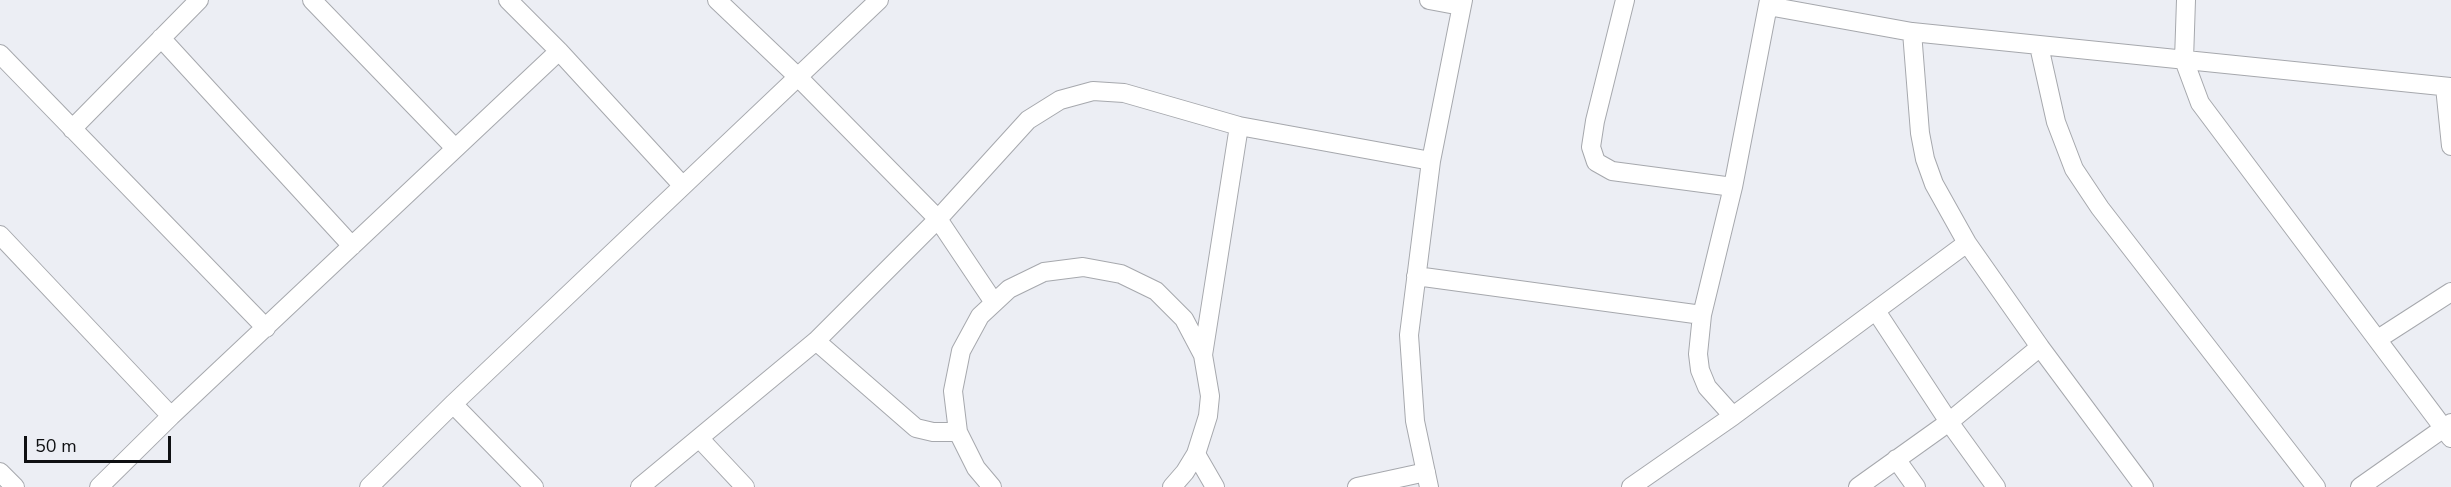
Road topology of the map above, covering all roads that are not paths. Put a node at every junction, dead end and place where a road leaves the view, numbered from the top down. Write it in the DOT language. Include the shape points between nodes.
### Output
graph roads {
  1 [pos="199,0"];
  2 [pos="312,0"];
  3 [pos="508,0"];
  4 [pos="717,0"];
  5 [pos="879,0"];
  6 [pos="1429,0"];
  7 [pos="1625,0"];
  8 [pos="2186,0"];
  9 [pos="1462,3"];
  10 [pos="1769,3"];
  11 [pos="1912,32"];
  12 [pos="161,38"];
  13 [pos="2039,46"];
  14 [pos="559,51"];
  15 [pos="2,59"];
  16 [pos="2184,60"];
  17 [pos="798,77"];
  18 [pos="2448,87"];
  19 [pos="1239,126"];
  20 [pos="72,129"];
  21 [pos="2451,146"];
  22 [pos="455,148"];
  23 [pos="1431,161"];
  24 [pos="682,186"];
  25 [pos="1732,187"];
  26 [pos="938,219"];
  27 [pos="0,235"];
  28 [pos="1968,243"];
  29 [pos="352,246"];
  30 [pos="1416,276"];
  31 [pos="2451,292"];
  32 [pos="993,302"];
  33 [pos="1876,311"];
  34 [pos="1702,315"];
  35 [pos="266,328"];
  36 [pos="2378,339"];
  37 [pos="816,341"];
  38 [pos="2040,348"];
  39 [pos="1203,355"];
  40 [pos="453,404"];
  41 [pos="171,416"];
  42 [pos="1733,416"];
  43 [pos="1949,422"];
  44 [pos="2448,429"];
  45 [pos="958,432"];
  46 [pos="699,438"];
  47 [pos="1196,454"];
  48 [pos="1896,459"];
  49 [pos="0,472"];
  50 [pos="1428,479"];
  51 [pos="989,486"];
  52 [pos="15,487"];
  53 [pos="99,487"];
  54 [pos="369,487"];
  55 [pos="534,487"];
  56 [pos="640,487"];
  57 [pos="745,487"];
  58 [pos="1172,487"];
  59 [pos="1215,487"];
  60 [pos="1357,487"];
  61 [pos="1631,487"];
  62 [pos="1858,487"];
  63 [pos="1916,487"];
  64 [pos="1996,487"];
  65 [pos="2144,487"];
  66 [pos="2316,487"];
  67 [pos="2360,487"];
  1 -- 12 [label="street"];
  2 -- 22 [label="street"];
  3 -- 14 [label="street"];
  4 -- 17 [label="street"];
  5 -- 17 [label="street"];
  6 -- 9 [label="street"];
  7 -- 25 [label="street" via="1595,121 1591,147 1596,162 1612,171"];
  8 -- 16 [label="street"];
  9 -- 23 [label="street"];
  10 -- 11 [label="street"];
  10 -- 25 [label="street"];
  11 -- 13 [label="street"];
  11 -- 28 [label="street" via="1925,159 1934,184"];
  12 -- 20 [label="street"];
  12 -- 29 [label="street"];
  13 -- 16 [label="street"];
  13 -- 66 [label="street" via="2056,122 2074,169"];
  14 -- 22 [label="street"];
  14 -- 24 [label="street"];
  15 -- 20 [label="street"];
  16 -- 18 [label="street"];
  16 -- 36 [label="street" via="2200,103"];
  17 -- 24 [label="street"];
  17 -- 26 [label="street"];
  18 -- 21 [label="street"];
  19 -- 23 [label="street"];
  19 -- 26 [label="street" via="1124,93 1093,91 1060,100 1028,120"];
  19 -- 39 [label="street"];
  20 -- 35 [label="street"];
  22 -- 29 [label="street"];
  23 -- 30 [label="street"];
  24 -- 40 [label="street"];
  25 -- 34 [label="street"];
  26 -- 32 [label="street"];
  26 -- 37 [label="street"];
  27 -- 41 [label="street"];
  28 -- 33 [label="street"];
  28 -- 38 [label="street"];
  29 -- 35 [label="street"];
  30 -- 34 [label="street"];
  30 -- 50 [label="street" via="1409,335 1415,421"];
  31 -- 36 [label="street"];
  32 -- 39 [label="street" via="1026,279 1063,268 1083,267 1121,274 1148,286 1171,304 1195,336"];
  32 -- 45 [label="street" via="969,333 961,351 953,391"];
  33 -- 42 [label="street"];
  33 -- 43 [label="street"];
  34 -- 42 [label="street" via="1700,370 1707,387"];
  35 -- 41 [label="street"];
  36 -- 44 [label="street"];
  37 -- 45 [label="street" via="916,428"];
  37 -- 46 [label="street"];
  38 -- 43 [label="street"];
  38 -- 65 [label="street"];
  39 -- 47 [label="street" via="1210,396"];
  40 -- 54 [label="street"];
  40 -- 55 [label="street"];
  41 -- 53 [label="street"];
  42 -- 61 [label="street"];
  43 -- 48 [label="street"];
  43 -- 64 [label="street"];
  44 -- 67 [label="street"];
  45 -- 51 [label="street"];
  46 -- 56 [label="street"];
  46 -- 57 [label="street"];
  47 -- 58 [label="street"];
  47 -- 59 [label="street"];
  48 -- 62 [label="street"];
  48 -- 63 [label="street"];
  49 -- 52 [label="street"];
  50 -- 60 [label="street"];
}
